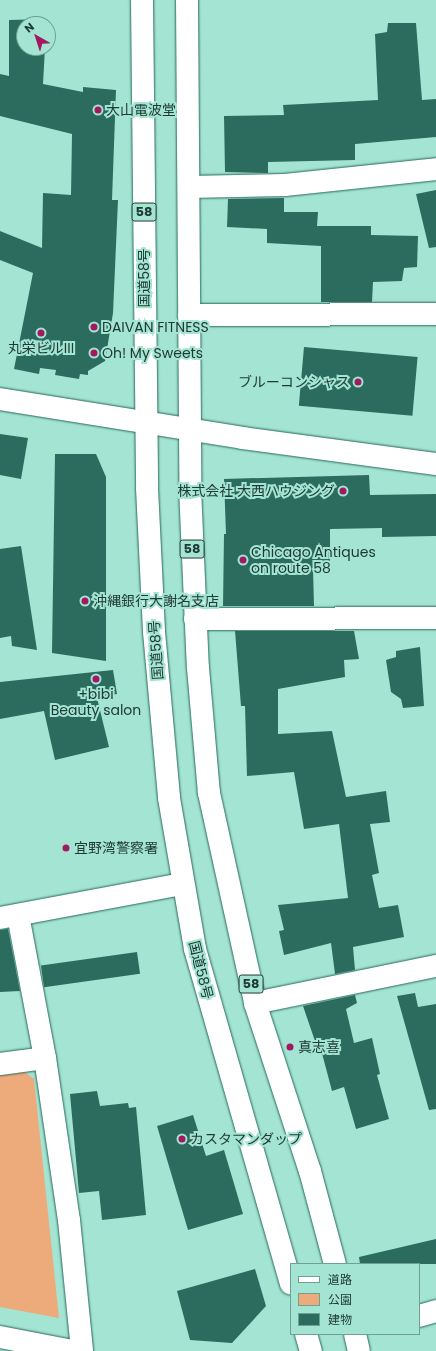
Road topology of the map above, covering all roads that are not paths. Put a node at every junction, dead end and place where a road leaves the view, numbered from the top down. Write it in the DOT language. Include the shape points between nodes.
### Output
graph roads {
  1 [pos="142,0"];
  2 [pos="187,0"];
  3 [pos="436,169"];
  4 [pos="189,187"];
  5 [pos="436,314"];
  6 [pos="189,315"];
  7 [pos="0,399"];
  8 [pos="146,423"];
  9 [pos="189,429"];
  10 [pos="436,464"];
  11 [pos="436,618"];
  12 [pos="195,619"];
  13 [pos="182,884"];
  14 [pos="9,917"];
  15 [pos="436,966"];
  16 [pos="255,1003"];
  17 [pos="45,1058"];
  18 [pos="0,1064"];
  19 [pos="335,1263"];
  20 [pos="290,1280"];
  21 [pos="436,1311"];
  22 [pos="420,1316"];
  23 [pos="306,1335"];
  24 [pos="355,1335"];
  25 [pos="356,1335"];
  26 [pos="0,1337"];
  27 [pos="73,1351"];
  28 [pos="82,1351"];
  29 [pos="311,1351"];
  30 [pos="345,1351"];
  31 [pos="359,1351"];
  1 -- 8 [label="main road, 国道58号 / 58"];
  2 -- 4 [label="main road, 58"];
  3 -- 4 [label="main road" via="285,185"];
  4 -- 6 [label="main road, 58"];
  5 -- 6 [label="main road"];
  6 -- 9 [label="main road, 58"];
  7 -- 8 [label="main road"];
  8 -- 9 [label="main road"];
  8 -- 13 [label="main road, 国道58号 / 58" via="154,632 165,768"];
  9 -- 10 [label="main road"];
  9 -- 12 [label="main road, 58"];
  11 -- 12 [label="main road"];
  12 -- 16 [label="main road, 58" via="209,793"];
  13 -- 14 [label="main road"];
  13 -- 20 [label="main road, 国道58号 / 58" via="212,1014"];
  14 -- 17 [label="main road"];
  15 -- 16 [label="main road"];
  16 -- 19 [label="main road, 58" via="310,1171"];
  17 -- 18 [label="main road"];
  17 -- 28 [label="main road" via="69,1220"];
  21 -- 22 [label="main road"];
  23 -- 29 [label="main road"];
  24 -- 30 [label="main road"];
  25 -- 31 [label="main road"];
  26 -- 27 [label="main road"];
}
